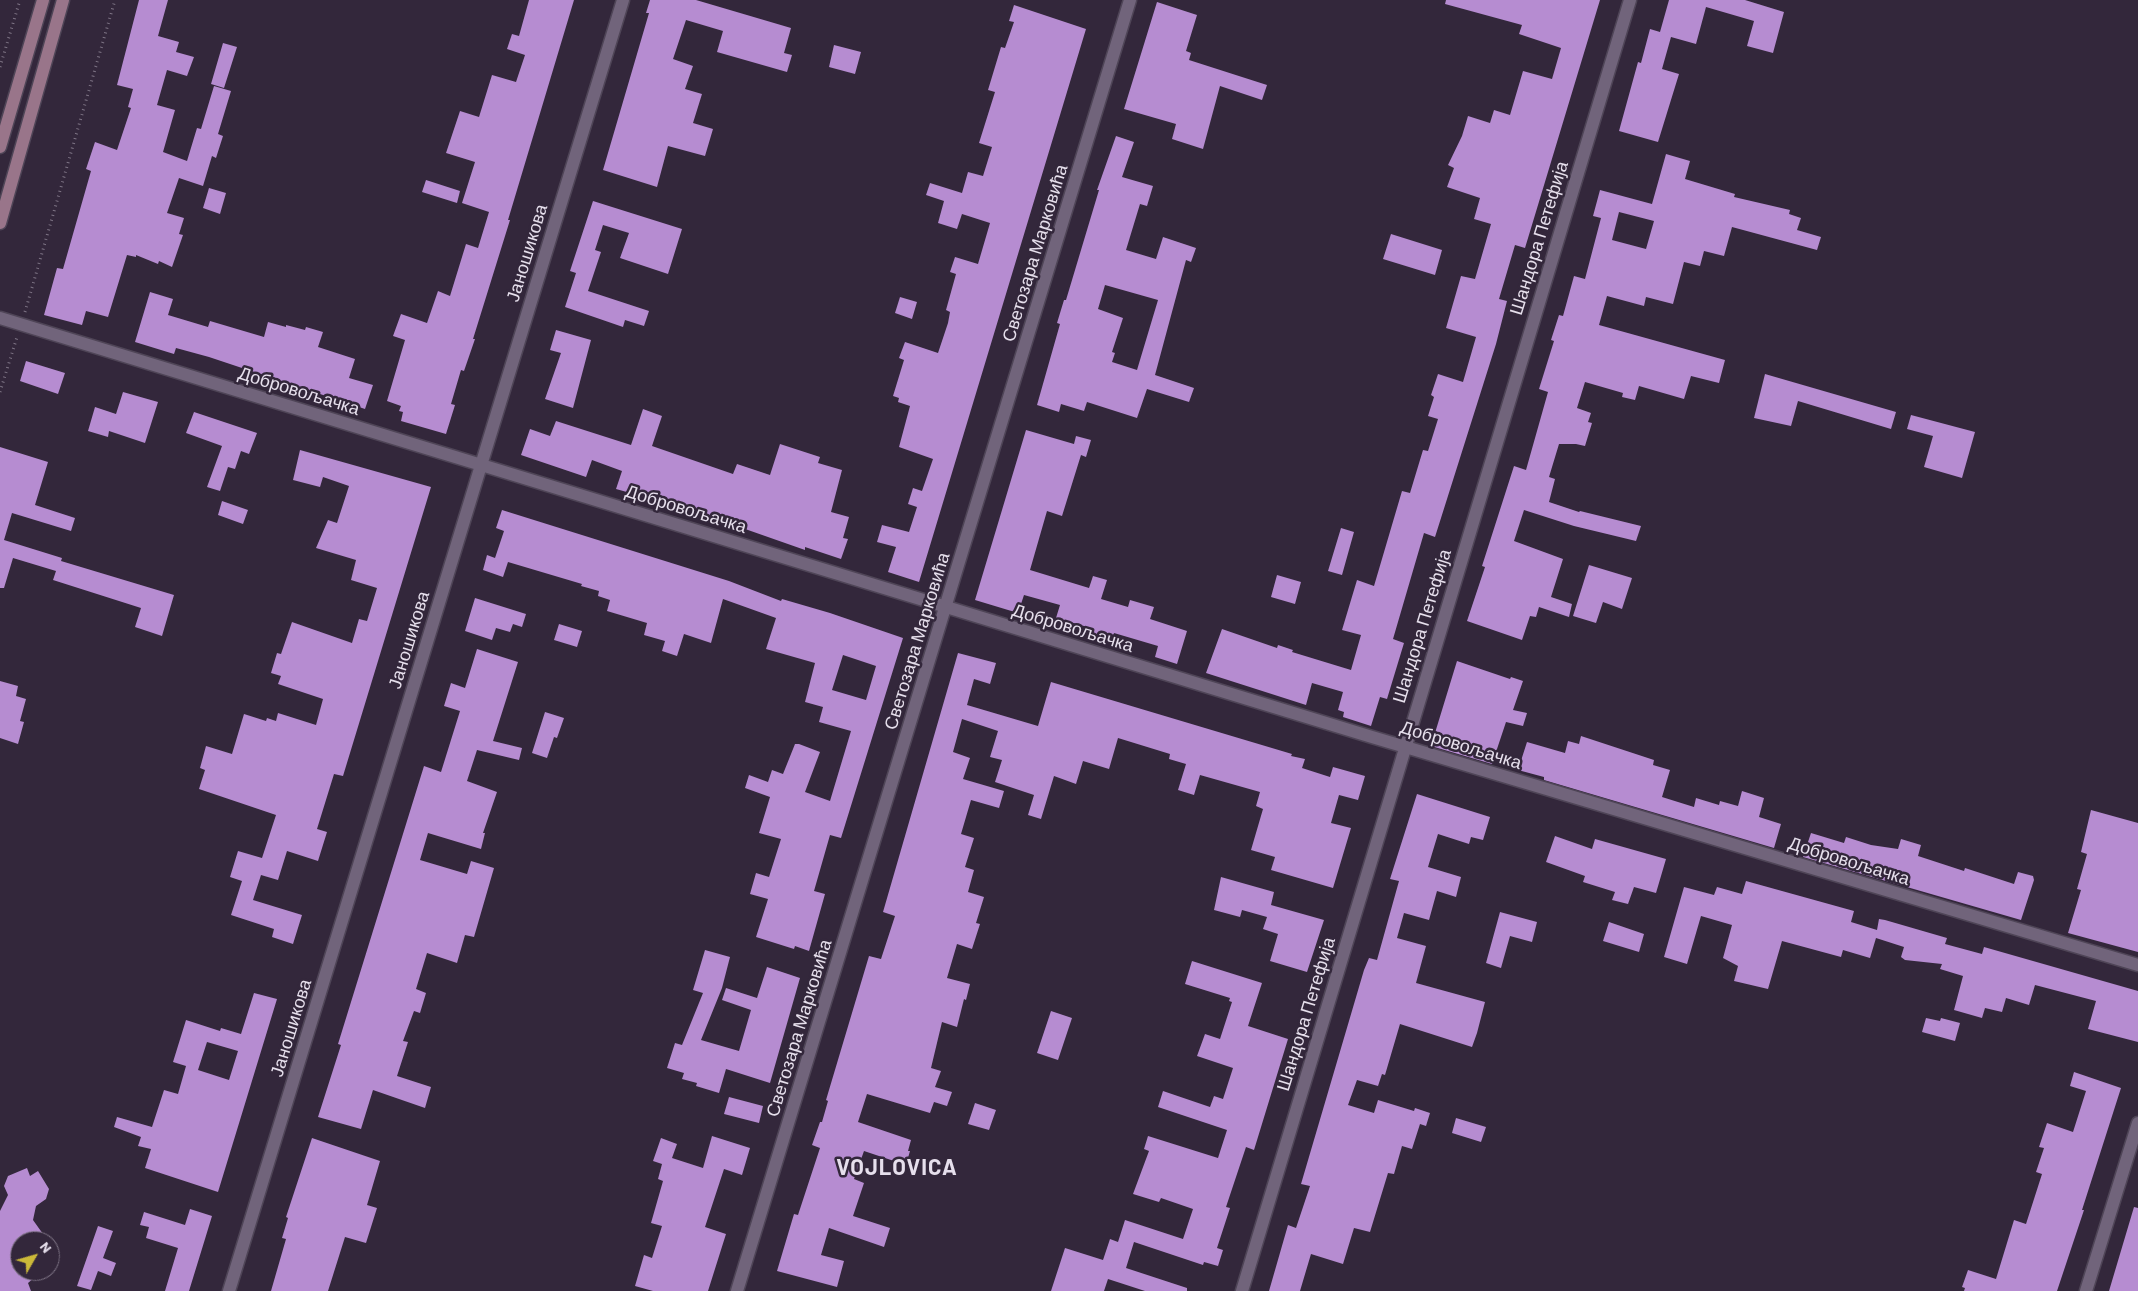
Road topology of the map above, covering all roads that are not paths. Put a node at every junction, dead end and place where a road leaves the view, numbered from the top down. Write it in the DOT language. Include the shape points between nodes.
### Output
graph roads {
  1 [pos="43,0"];
  2 [pos="64,0"];
  3 [pos="623,0"];
  4 [pos="1130,0"];
  5 [pos="1630,0"];
  6 [pos="0,147"];
  7 [pos="0,223"];
  8 [pos="0,318"];
  9 [pos="481,464"];
  10 [pos="946,608"];
  11 [pos="1404,746"];
  12 [pos="2138,966"];
  13 [pos="2138,1124"];
  14 [pos="2135,1144"];
  15 [pos="229,1291"];
  16 [pos="738,1291"];
  17 [pos="1242,1291"];
  18 [pos="2086,1291"];
  1 -- 6 [label="street"];
  2 -- 7 [label="street"];
  3 -- 9 [label="street, Јаношикова"];
  4 -- 10 [label="street, Светозара Марковића"];
  5 -- 11 [label="street, Шандора Петефија"];
  8 -- 9 [label="street, Добровољачка"];
  9 -- 10 [label="street, Добровољачка"];
  9 -- 15 [label="street, Јаношикова"];
  10 -- 11 [label="street, Добровољачка"];
  10 -- 16 [label="street, Светозара Марковића"];
  11 -- 12 [label="street, Добровољачка"];
  11 -- 17 [label="street, Шандора Петефија"];
  13 -- 14 [label="street"];
  14 -- 18 [label="street"];
}
